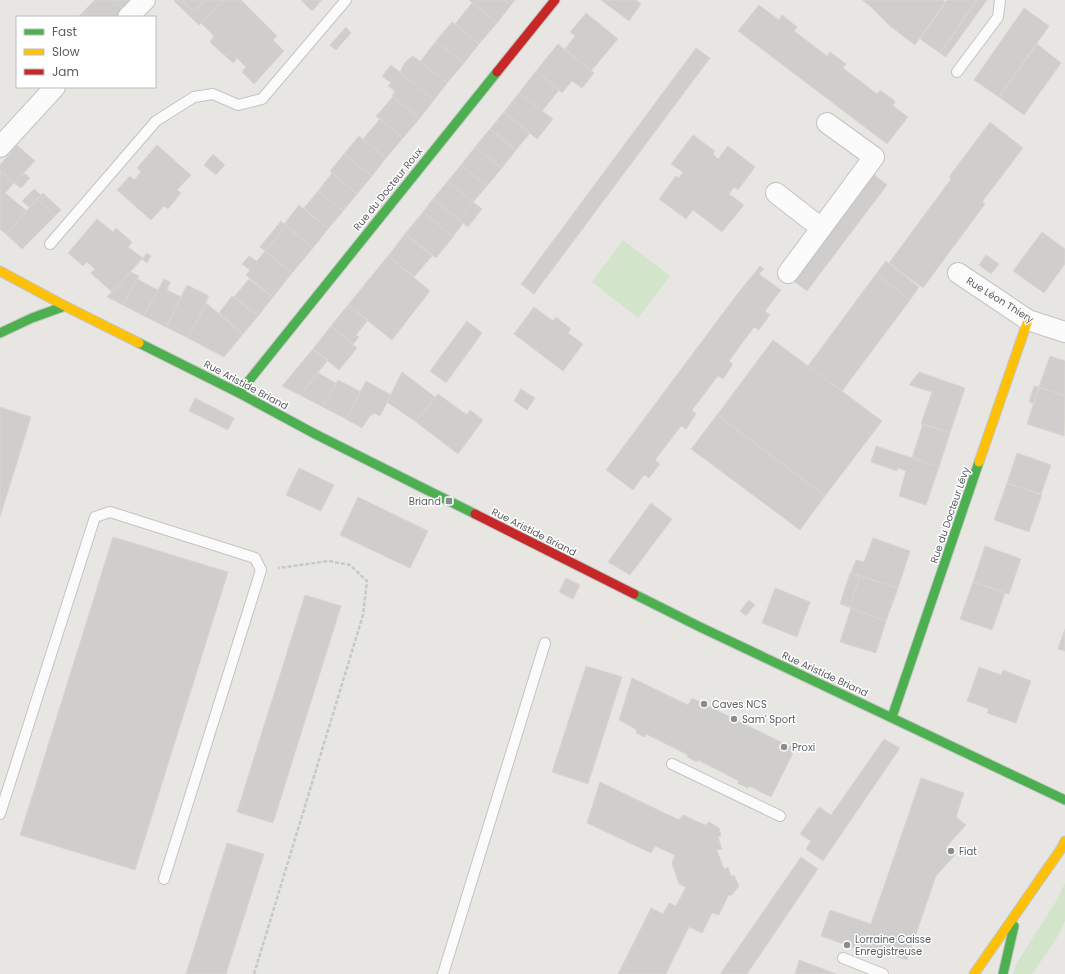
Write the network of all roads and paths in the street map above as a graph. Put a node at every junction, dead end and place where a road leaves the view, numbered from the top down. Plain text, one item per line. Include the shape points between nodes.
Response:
1 (145, 0) edge
2 (346, 0) edge
3 (555, 0) edge
4 (1000, 0) edge
5 (129, 16) edge
6 (957, 72) dead end
7 (54, 88) edge
8 (827, 123) dead end
9 (0, 147) edge
10 (776, 193) dead end
11 (821, 228) junction
12 (50, 244) dead end
13 (788, 273) dead end
14 (958, 273) dead end
15 (1, 275) edge
16 (65, 306) junction
17 (1028, 320) junction
18 (1065, 332) edge
19 (0, 333) edge
20 (238, 393) junction
21 (262, 570) junction
22 (545, 643) dead end
23 (892, 717) junction
24 (672, 764) dead end
25 (1065, 800) edge
26 (0, 814) edge
27 (780, 816) dead end
28 (1065, 841) edge
29 (164, 879) dead end
30 (1016, 915) junction
31 (844, 958) dead end
32 (254, 974) edge
33 (443, 974) edge
34 (883, 974) edge
35 (974, 974) edge
36 (1003, 974) edge

1 - 5 street
2 - 12 lane via 262,99 238,105 213,94 194,97 156,121
3 - 20 street, Rue du Docteur Roux
4 - 6 lane via 998,17
7 - 9 street
8 - 11 street via 874,157
10 - 11 street
11 - 13 street
14 - 17 street, Rue Léon Thiery
15 - 16 street, Rue Aristide Briand
16 - 19 street via 27,319
16 - 20 street, Rue Aristide Briand
17 - 18 street, Rue Léon Thiery
17 - 23 street, Rue du Docteur Lévy
20 - 23 street, Rue Aristide Briand via 682,618
21 - 26 lane via 255,558 117,514 110,512 95,517
21 - 29 lane
21 - 32 path via 329,561 350,565 367,581 363,615
22 - 33 lane
23 - 25 street, Rue Aristide Briand
24 - 27 lane
28 - 30 street
30 - 35 street
30 - 36 street
31 - 34 lane

